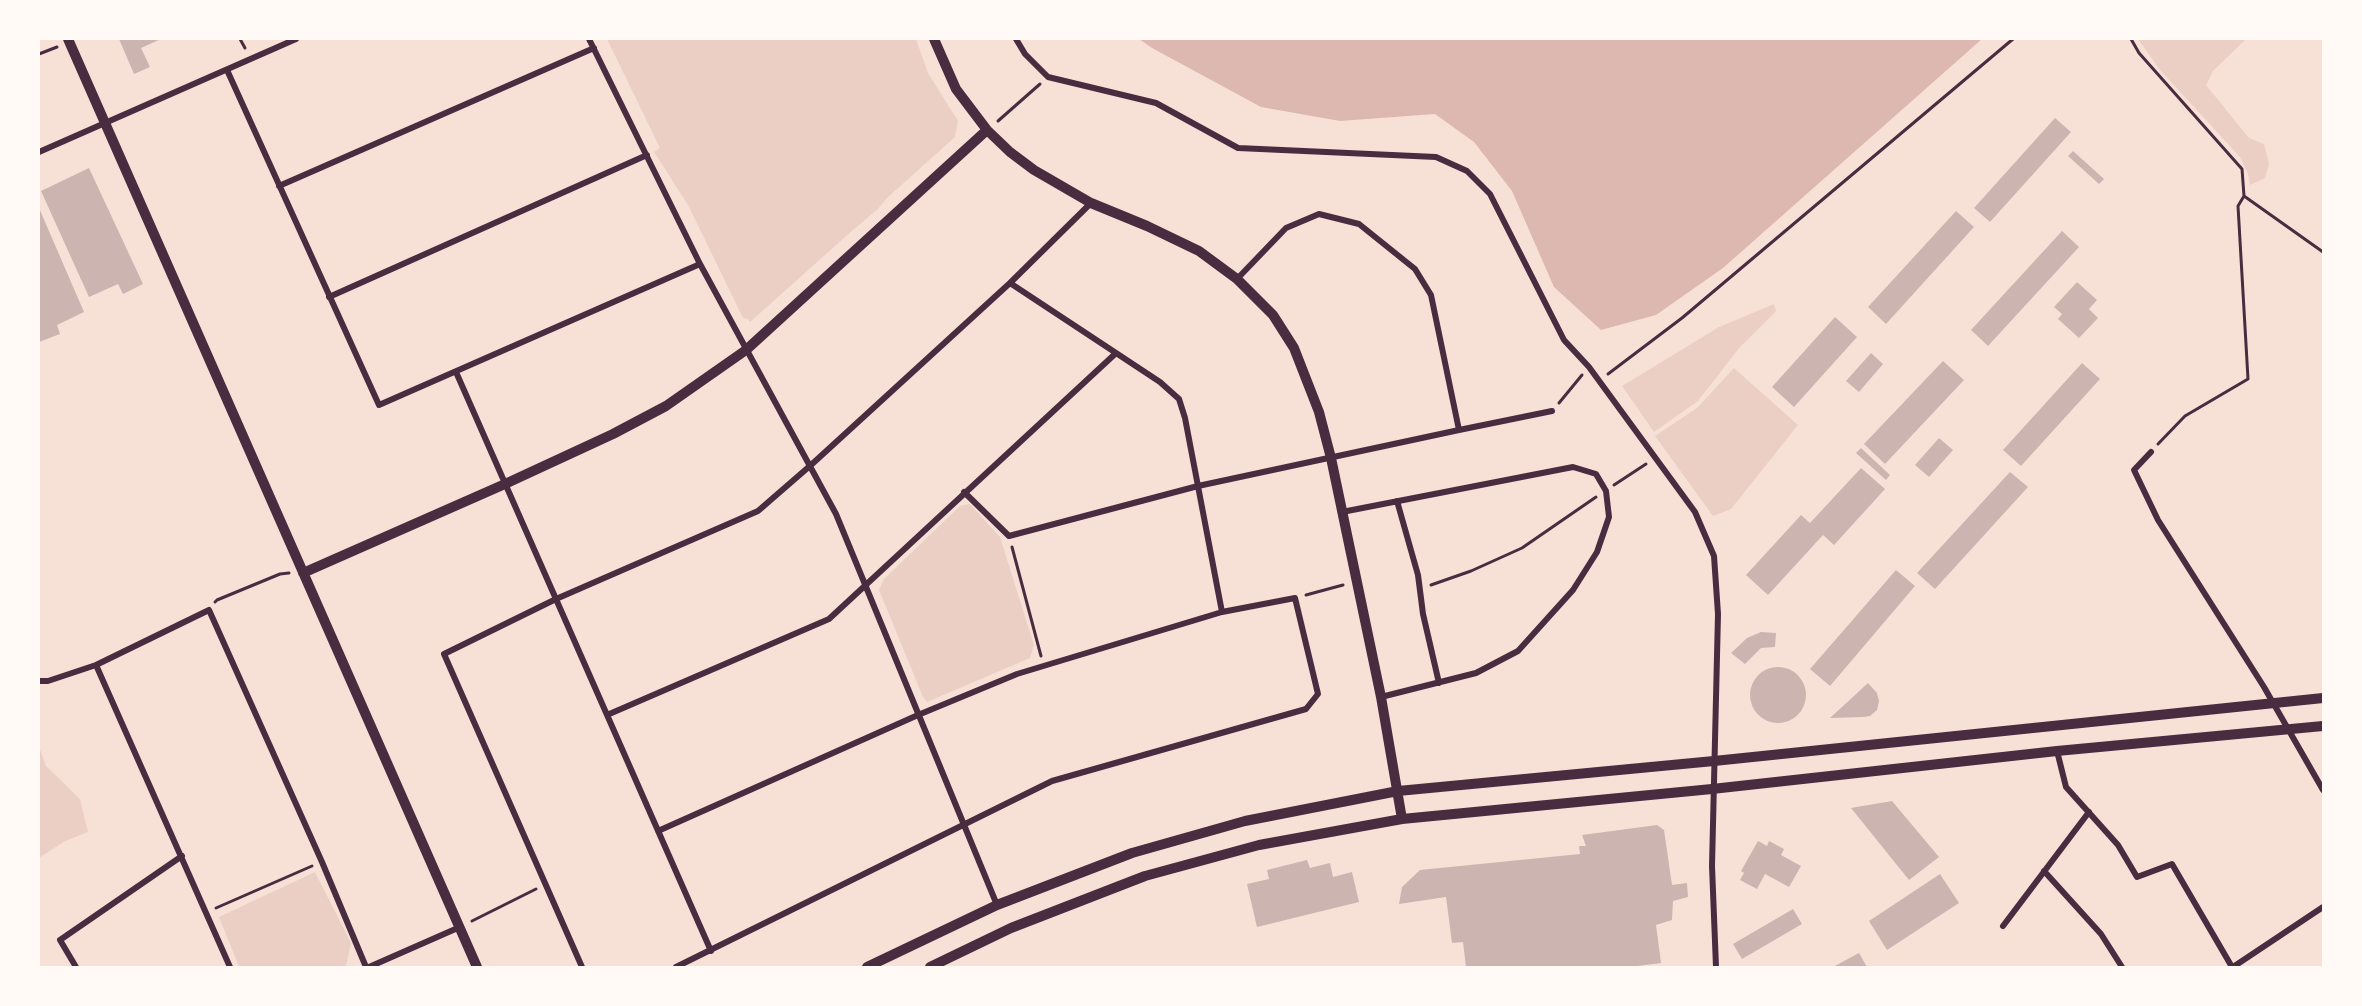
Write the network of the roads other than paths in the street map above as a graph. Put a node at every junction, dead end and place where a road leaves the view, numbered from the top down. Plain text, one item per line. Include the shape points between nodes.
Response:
1 (68, 39) edge
2 (296, 39) edge
3 (589, 39) edge
4 (934, 39) edge
5 (1016, 39) edge
6 (594, 48) junction
7 (227, 70) junction
8 (104, 122) junction
9 (987, 130) junction
10 (39, 152) edge
11 (647, 155) junction
12 (279, 186) junction
13 (1092, 203) junction
14 (700, 264) junction
15 (1237, 279) junction
16 (1010, 283) junction
17 (329, 297) junction
18 (746, 350) junction
19 (1115, 354) junction
20 (456, 372) junction
21 (1552, 411) road end
22 (1459, 430) junction
23 (2151, 452) road end
24 (1331, 458) junction
25 (811, 465) junction
26 (505, 484) junction
27 (1198, 486) junction
28 (964, 492) junction
29 (1397, 501) junction
30 (1342, 512) junction
31 (303, 573) junction
32 (865, 584) junction
33 (556, 599) junction
34 (1222, 612) junction
35 (96, 665) junction
36 (39, 681) edge
37 (1440, 683) junction
38 (1381, 697) junction
39 (2323, 698) edge
40 (2272, 702) junction
41 (607, 715) junction
42 (918, 715) junction
43 (2323, 726) edge
44 (2288, 730) junction
45 (2057, 751) junction
46 (1714, 761) junction
47 (1713, 789) junction
48 (2323, 790) edge
49 (1398, 791) junction
50 (2089, 812) junction
51 (1402, 819) junction
52 (964, 825) junction
53 (658, 831) junction
54 (182, 856) junction
55 (2044, 871) junction
56 (998, 905) junction
57 (2323, 907) edge
58 (2003, 926) dead end
59 (460, 927) junction
60 (711, 951) junction
61 (76, 967) edge
62 (230, 967) edge
63 (367, 967) edge
64 (477, 967) edge
65 (582, 967) edge
66 (676, 967) edge
67 (867, 967) edge
68 (930, 967) edge
69 (1716, 967) edge
70 (2122, 967) edge
71 (2232, 967) edge

1 - 8 street
2 - 7 street
3 - 6 street
4 - 9 street via 956,89
5 - 46 street via 1025,54 1048,76 1156,103 1238,148 1436,157 1467,171 1490,194 1564,340 1599,380 1695,512 1714,555 1718,614
6 - 11 street
6 - 12 street
7 - 8 street
7 - 12 street
8 - 10 street
8 - 31 street
9 - 13 street via 1034,170
9 - 18 street
11 - 14 street
11 - 17 street
12 - 17 street
13 - 15 street via 1199,251
13 - 16 street
14 - 18 street
14 - 20 street
15 - 22 street via 1286,228 1319,214 1359,224 1415,269 1431,295
15 - 24 street via 1273,315 1294,348 1319,412
16 - 19 street
16 - 25 street
17 - 20 street via 379,405
18 - 25 street
18 - 26 street via 666,406
19 - 27 street via 1179,399
19 - 28 street
20 - 26 street
21 - 22 street
22 - 24 street
23 - 40 street via 2134,470 2158,520
24 - 27 street
24 - 30 street
25 - 32 street
25 - 33 street via 758,511
26 - 31 street
26 - 33 street
27 - 28 street via 1009,536
27 - 34 street
28 - 32 street
29 - 30 street
29 - 37 street via 1418,574 1423,614
29 - 37 street via 1573,467 1596,474 1606,491 1609,517 1597,552 1573,590 1518,651 1476,673
30 - 38 street
31 - 59 street
32 - 41 street via 829,619
32 - 42 street
33 - 41 street
33 - 65 street via 444,654
34 - 42 street via 1017,674
34 - 52 street via 1295,598 1318,694 1306,709 1052,781
35 - 36 street
35 - 54 street
35 - 63 street via 209,610
37 - 38 street
38 - 49 street
39 - 40 street
40 - 44 street
40 - 46 street
41 - 53 street
42 - 52 street
42 - 53 street
43 - 44 street
44 - 45 street
44 - 48 street
45 - 47 street
45 - 50 street via 2066,787
46 - 47 street
46 - 49 street
47 - 51 street
47 - 69 street
49 - 51 street
49 - 56 street via 1245,821 1132,852
50 - 55 street
50 - 71 street via 2118,845 2137,877 2172,864
51 - 68 street via 1259,845 1145,876 1011,928
52 - 56 street
52 - 60 street
53 - 60 street
54 - 61 street via 60,940
54 - 62 street
55 - 58 street
55 - 70 street via 2101,934
56 - 67 street
57 - 71 street
59 - 63 street
59 - 64 street
60 - 66 street

